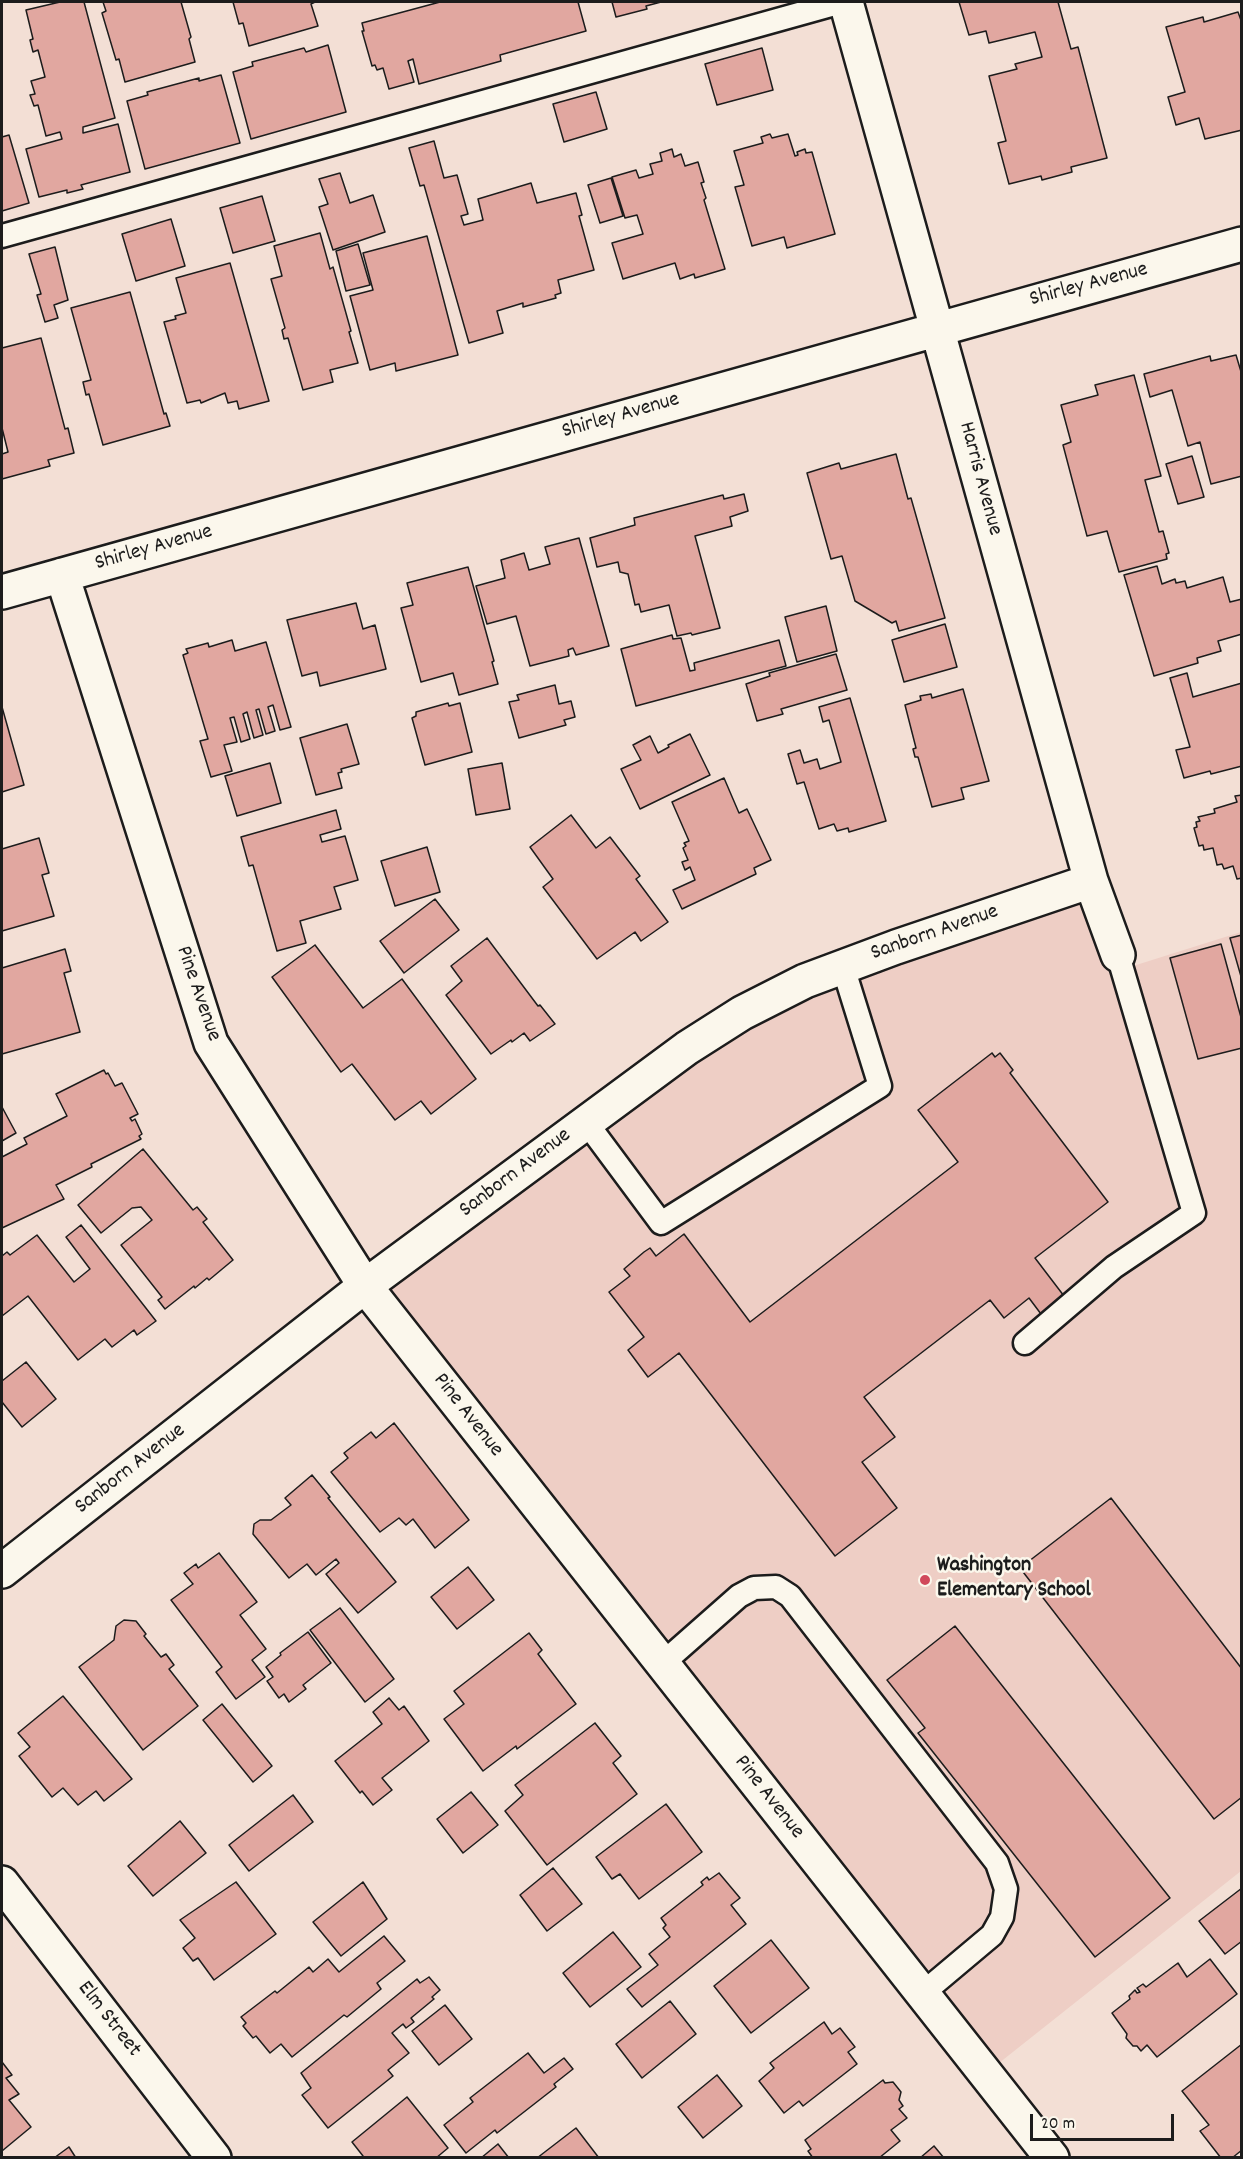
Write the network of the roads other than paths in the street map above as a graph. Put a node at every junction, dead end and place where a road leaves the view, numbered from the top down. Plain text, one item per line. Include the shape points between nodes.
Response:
1 (844, 2) edge
2 (2, 236) edge
3 (1242, 244) edge
4 (938, 328) junction
5 (62, 575) junction
6 (2, 592) edge
7 (1091, 881) junction
8 (1118, 955) joint
9 (843, 968) junction
10 (586, 1122) junction
11 (365, 1286) junction
12 (1025, 1342) dead end
13 (2, 1571) edge
14 (663, 1663) junction
15 (2, 1882) edge
16 (923, 1993) junction
17 (214, 2157) edge
18 (1052, 2157) edge

1 - 2 lane
1 - 4 street, Harris Avenue
3 - 4 street, Shirley Avenue
4 - 5 street, Shirley Avenue
4 - 7 street, Harris Avenue
5 - 6 street, Shirley Avenue
5 - 11 street, Pine Avenue via 211,1043
7 - 8 street, Harris Avenue
7 - 9 street, Sanborn Avenue via 896,946
8 - 12 lane via 1194,1213 1114,1267
9 - 10 street, Sanborn Avenue via 805,981 742,1013
9 - 10 lane via 880,1086 661,1223
10 - 11 street, Sanborn Avenue
11 - 13 street, Sanborn Avenue
11 - 14 street, Pine Avenue
14 - 16 street, Pine Avenue
14 - 16 lane via 739,1596 754,1588 776,1587 790,1596 997,1863 1006,1889 1002,1917 992,1935
15 - 17 street, Elm Street
16 - 18 street, Pine Avenue

